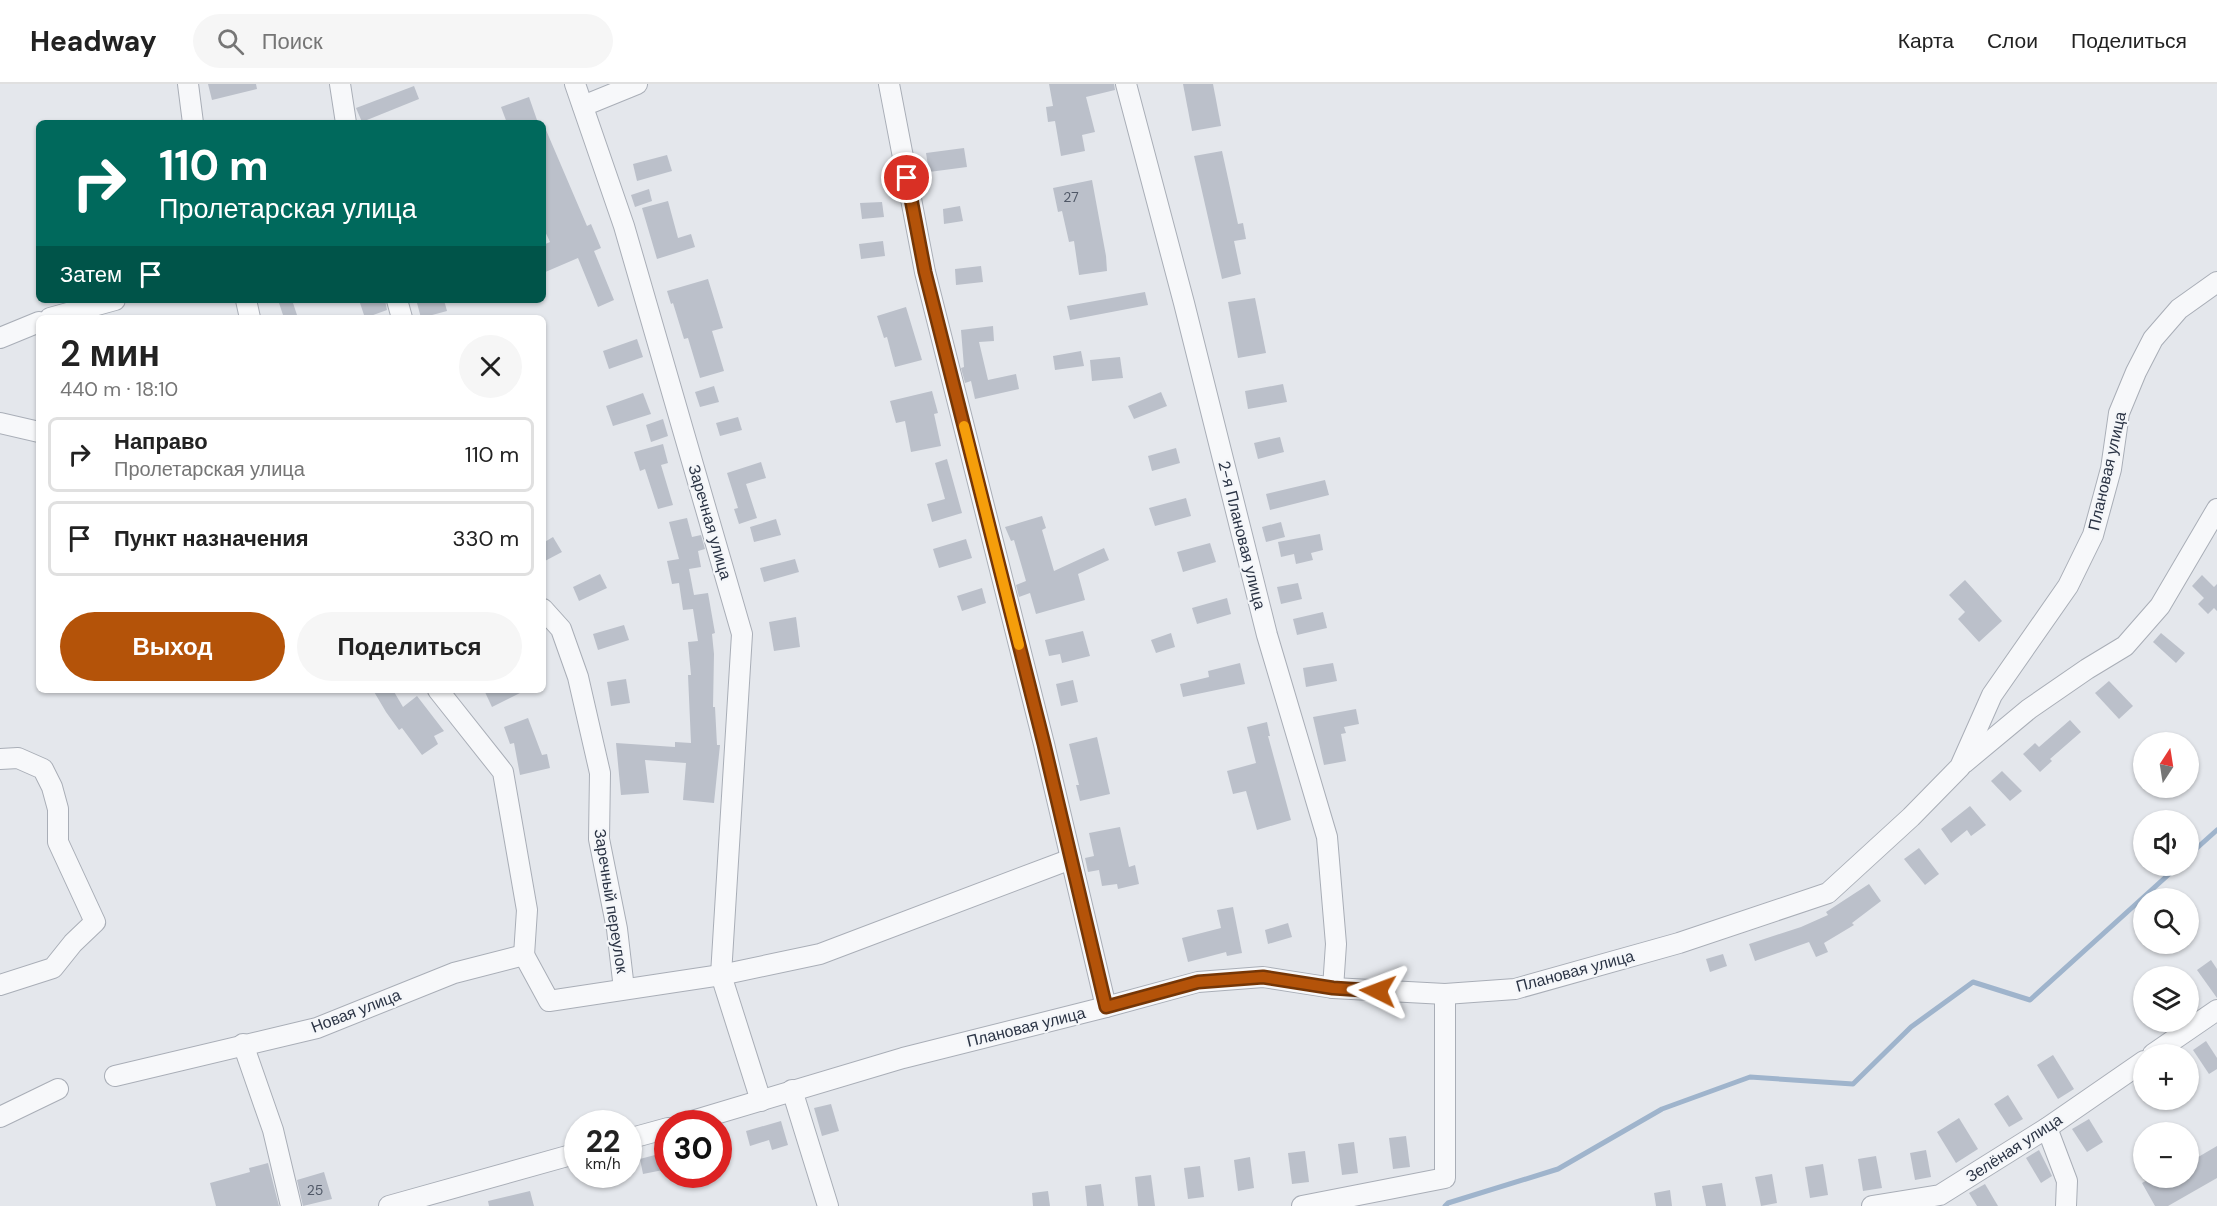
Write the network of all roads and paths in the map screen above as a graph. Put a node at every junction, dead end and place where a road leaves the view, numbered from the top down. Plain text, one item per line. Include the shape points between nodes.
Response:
1 (188, 84) edge
2 (340, 84) edge
3 (575, 84) edge
4 (637, 84) edge
5 (889, 84) edge
6 (1126, 84) edge
7 (583, 106) junction
8 (193, 120) edge
9 (346, 120) edge
10 (2217, 282) edge
11 (104, 303) edge
12 (61, 315) edge
13 (36, 323) edge
14 (0, 338) edge
15 (0, 423) edge
16 (36, 431) edge
17 (2217, 509) edge
18 (546, 612) edge
19 (440, 693) edge
20 (0, 759) edge
21 (1960, 767) junction
22 (1071, 859) junction
23 (525, 955) junction
24 (721, 975) junction
25 (0, 985) edge
26 (1333, 988) junction
27 (624, 989) junction
28 (1445, 994) junction
29 (1106, 1007) junction
30 (2217, 1010) edge
31 (243, 1044) junction
32 (2168, 1044) edge
33 (2133, 1069) edge
34 (115, 1076) dead end
35 (58, 1089) dead end
36 (792, 1090) junction
37 (761, 1101) junction
38 (730, 1110) edge
39 (0, 1117) edge
40 (2047, 1128) junction
41 (564, 1157) edge
42 (291, 1206) edge
43 (389, 1206) edge
44 (828, 1206) edge
45 (1302, 1206) edge
46 (1872, 1206) edge
47 (2066, 1206) edge

1 - 8 street
2 - 9 street
3 - 7 street, Заречная улица
4 - 7 street
5 - 22 street via 925,272
6 - 26 street, 2-я Плановая улица via 1267,635 1327,837 1336,944
7 - 24 street, Заречная улица via 624,226 742,634
10 - 21 street, Плановая улица via 2179,309 2153,339 2119,413 2111,469 2093,535 2068,586 1992,695
11 - 12 street
13 - 14 street
15 - 16 street
17 - 21 street, Плановая улица via 2160,606 2126,646 2029,709
18 - 27 street, Заречный переулок via 561,629 575,668 600,773 599,839
19 - 23 street via 503,772 527,910
20 - 25 street via 18,758 43,769 58,809 58,842 95,922 53,968
21 - 28 street, Плановая улица via 1828,893 1679,942 1515,989
22 - 24 street via 820,954
22 - 29 street
23 - 27 street via 549,1000
23 - 31 street, Новая улица via 454,973 317,1028
24 - 27 street
24 - 37 street, Заречная улица
26 - 28 street, Плановая улица
26 - 29 street, Плановая улица via 1263,977 1198,982
28 - 45 street via 1445,1178
29 - 36 street, Плановая улица
30 - 32 street
31 - 34 street, Новая улица
31 - 42 street via 273,1130
33 - 40 street, Зелёная улица
35 - 39 street
36 - 37 street, Плановая улица
36 - 44 street
37 - 38 street, Плановая улица
40 - 46 street, Зелёная улица via 1940,1195
40 - 47 street via 2067,1181
41 - 43 street

